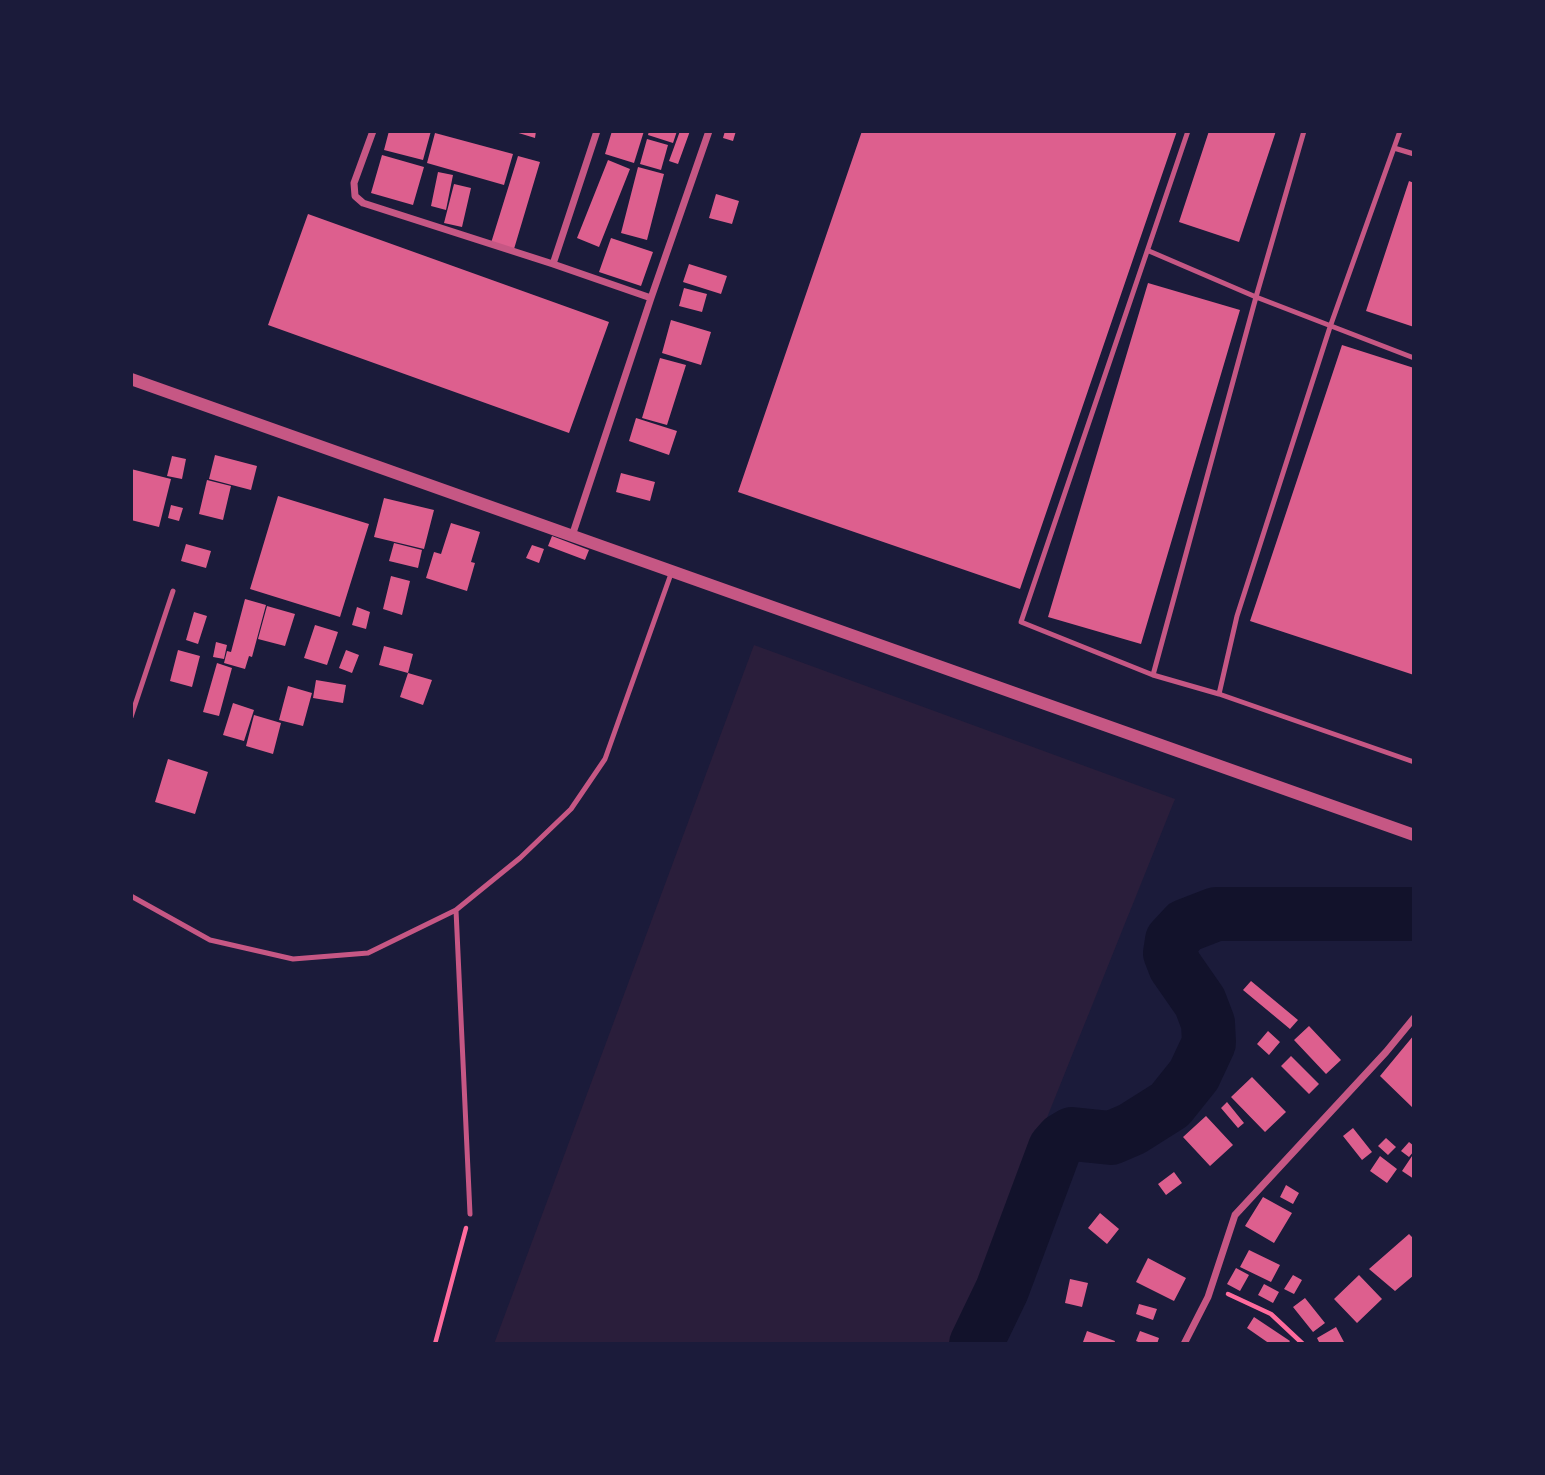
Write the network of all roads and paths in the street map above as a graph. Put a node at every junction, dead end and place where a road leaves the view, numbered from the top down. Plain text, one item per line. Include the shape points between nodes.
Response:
1 (373, 131) edge
2 (597, 131) edge
3 (709, 131) edge
4 (1188, 131) edge
5 (1304, 131) edge
6 (1400, 131) edge
7 (1394, 148) junction
8 (1414, 154) edge
9 (1149, 251) junction
10 (553, 264) junction
11 (1256, 297) junction
12 (651, 298) junction
13 (1330, 327) junction
14 (1414, 358) edge
15 (131, 379) edge
16 (572, 536) junction
17 (672, 571) junction
18 (173, 591) dead end
19 (1153, 675) junction
20 (1219, 694) junction
21 (131, 717) edge
22 (1414, 762) edge
23 (1414, 835) edge
24 (131, 896) edge
25 (456, 910) junction
26 (1414, 1018) edge
27 (470, 1214) joint
28 (1211, 1287) junction
29 (435, 1344) edge
30 (1184, 1344) edge
31 (1303, 1344) edge

1 - 10 street via 354,183 355,196 363,204
2 - 10 street
3 - 12 street
4 - 9 lane
5 - 11 lane
6 - 7 lane
7 - 8 lane
7 - 13 lane
9 - 11 lane
9 - 19 lane via 1021,622
10 - 12 street
11 - 13 lane
11 - 19 lane
12 - 16 street
13 - 14 lane
13 - 20 lane via 1237,616
15 - 16 street
16 - 17 street
17 - 23 street
17 - 25 lane via 605,759 571,809
18 - 21 lane
19 - 20 lane
20 - 22 lane
24 - 25 lane via 210,940 293,959 368,953
25 - 27 lane
26 - 28 street via 1235,1215
27 - 29 path
28 - 30 street
28 - 31 path via 1271,1314

